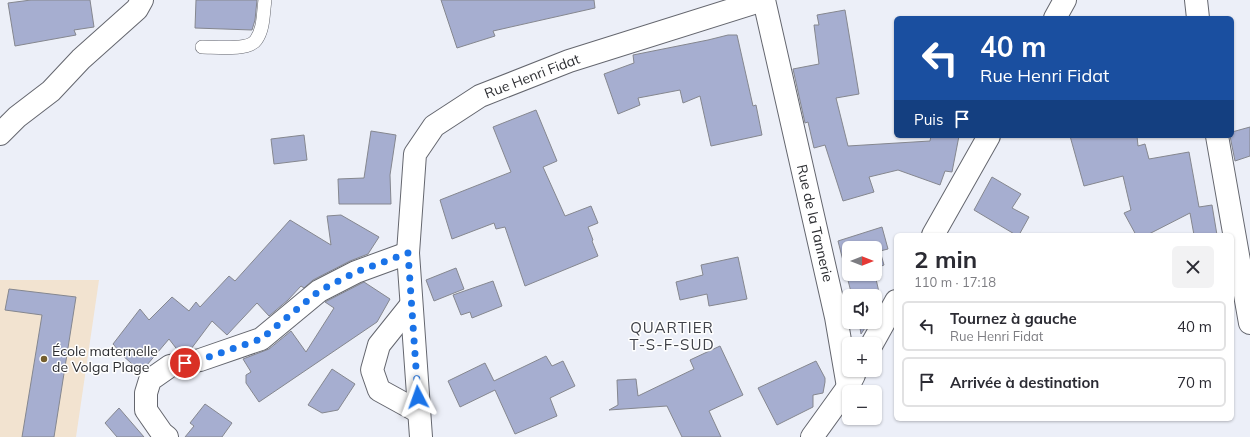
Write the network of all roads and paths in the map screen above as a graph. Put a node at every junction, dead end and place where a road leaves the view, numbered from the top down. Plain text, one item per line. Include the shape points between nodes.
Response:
1 (142, 0) edge
2 (265, 0) edge
3 (763, 0) edge
4 (1066, 0) edge
5 (1196, 0) edge
6 (1056, 16) edge
7 (1198, 16) edge
8 (202, 47) dead end
9 (0, 134) edge
10 (988, 138) edge
11 (1217, 138) edge
12 (934, 233) edge
13 (408, 253) junction
14 (411, 305) junction
15 (894, 305) edge
16 (1250, 323) edge
17 (876, 337) edge
18 (852, 378) edge
19 (419, 412) junction
20 (166, 437) edge
21 (421, 437) edge
22 (812, 437) edge

1 - 9 street via 137,9
2 - 8 lane via 256,41 242,47
3 - 13 street, Rue Henri Fidat via 569,61 480,96 434,126 415,154
3 - 18 street, Rue de la Tannerie
4 - 6 street
5 - 7 street
10 - 12 street
11 - 16 street
13 - 14 street, Rue Henri Fidat
13 - 20 street via 356,272 319,291 261,339 200,360 170,366 150,380 146,393 146,410
14 - 19 street, Rue Henri Fidat
14 - 19 street via 379,344 372,370 378,390
15 - 17 street
18 - 22 street, Rue de la Tannerie
19 - 21 street, Rue Henri Fidat

